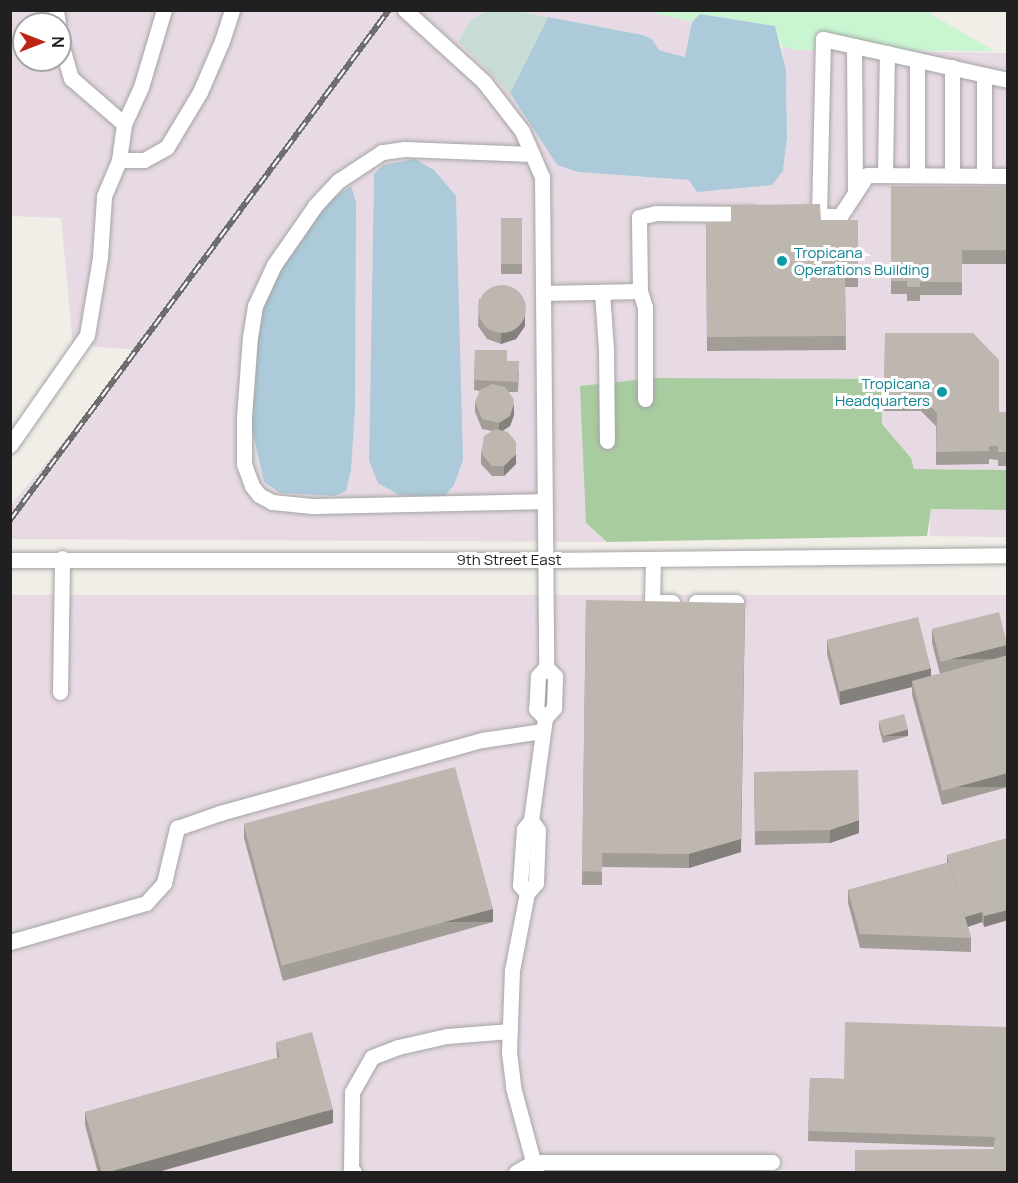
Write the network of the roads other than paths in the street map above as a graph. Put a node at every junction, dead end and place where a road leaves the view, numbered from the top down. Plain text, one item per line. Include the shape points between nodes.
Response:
1 (164, 10) edge
2 (232, 10) edge
3 (405, 10) edge
4 (854, 46) junction
5 (886, 53) junction
6 (917, 60) junction
7 (952, 67) junction
8 (69, 72) edge
9 (984, 75) junction
10 (1008, 80) edge
11 (124, 124) junction
12 (532, 154) junction
13 (120, 160) junction
14 (885, 175) junction
15 (917, 175) junction
16 (952, 176) junction
17 (984, 176) junction
18 (1008, 176) edge
19 (855, 193) junction
20 (819, 215) junction
21 (640, 291) junction
22 (543, 292) junction
23 (602, 292) junction
24 (645, 399) dead end
25 (607, 441) dead end
26 (10, 445) edge
27 (543, 501) junction
28 (1008, 555) edge
29 (62, 558) junction
30 (653, 559) junction
31 (10, 560) edge
32 (545, 560) junction
33 (736, 602) edge
34 (60, 692) dead end
35 (544, 725) junction
36 (10, 942) edge
37 (510, 1031) junction
38 (772, 1162) dead end
39 (535, 1167) edge
40 (354, 1173) edge
41 (516, 1173) edge

1 - 11 street via 141,87
2 - 13 street via 200,92 167,147 144,160
3 - 12 street via 484,82 522,131
4 - 5 street
4 - 19 street
4 - 20 street via 823,39
5 - 6 street
5 - 14 street
6 - 7 street
6 - 15 street
7 - 9 street
7 - 16 street
8 - 11 street via 71,78
9 - 10 street
9 - 17 street
11 - 13 street
12 - 22 street via 542,177
12 - 27 street via 404,149 382,152 338,181 315,206 274,265 255,306 244,418 244,464 252,486 272,502 312,506
13 - 26 street via 104,196 87,335
14 - 15 street
14 - 19 street via 867,175
15 - 16 street
16 - 17 street
17 - 18 street
19 - 20 street via 840,216
20 - 21 street via 656,213 639,217
21 - 23 street
21 - 24 street via 645,307
22 - 23 street
22 - 27 street
23 - 25 street
27 - 32 street
28 - 30 street, 9th Street East
29 - 31 street, 9th Street East
29 - 32 street, 9th Street East
29 - 34 street
30 - 32 street, 9th Street East
30 - 33 street via 652,602
32 - 35 street via 546,667 555,676 554,708
35 - 36 street via 177,828 164,883 146,903
35 - 37 street via 531,820 538,830 536,883 527,893 512,970
37 - 39 street via 513,1087
37 - 40 street via 447,1036 372,1057 352,1092
38 - 39 street
39 - 41 street

